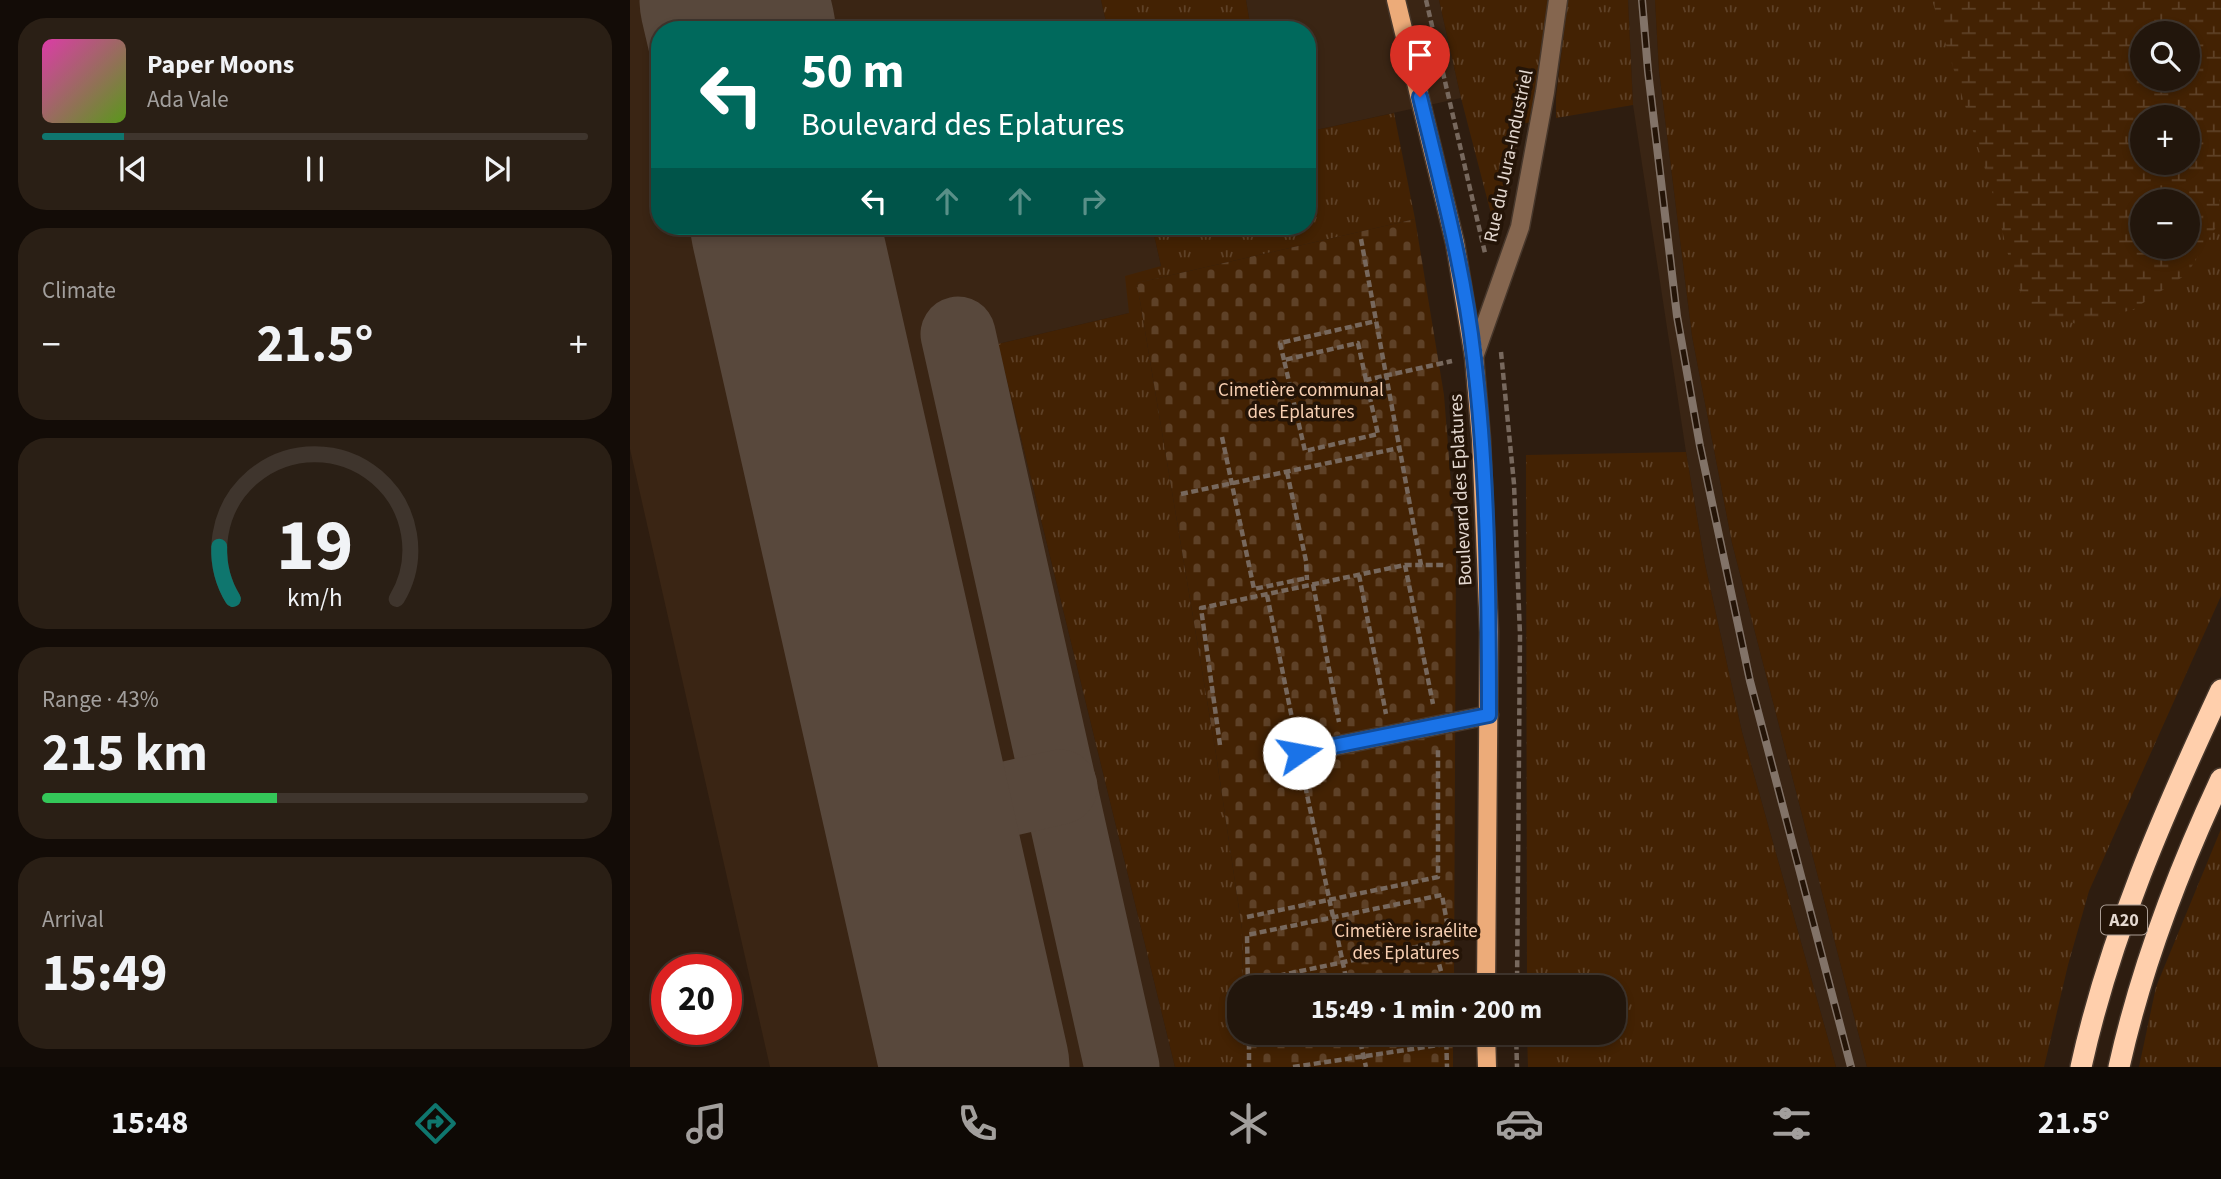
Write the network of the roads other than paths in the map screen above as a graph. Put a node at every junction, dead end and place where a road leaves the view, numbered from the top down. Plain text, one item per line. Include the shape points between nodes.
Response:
1 (1396, 0) edge
2 (1558, 0) edge
3 (1474, 357) junction
4 (2221, 690) edge
5 (1489, 715) junction
6 (1275, 758) dead end
7 (2221, 779) edge
8 (1486, 975) edge
9 (1486, 1045) edge
10 (1487, 1067) edge
11 (2081, 1067) edge
12 (2119, 1067) edge

1 - 3 main road, Boulevard des Eplatures via 1455,243
2 - 3 street, Rue du Jura-Industriel via 1520,227
3 - 5 main road, Boulevard des Eplatures via 1486,540
4 - 11 highway, A20 via 2140,872
5 - 6 street
5 - 8 main road, Boulevard des Eplatures
7 - 12 highway, A20 via 2145,972
9 - 10 main road

